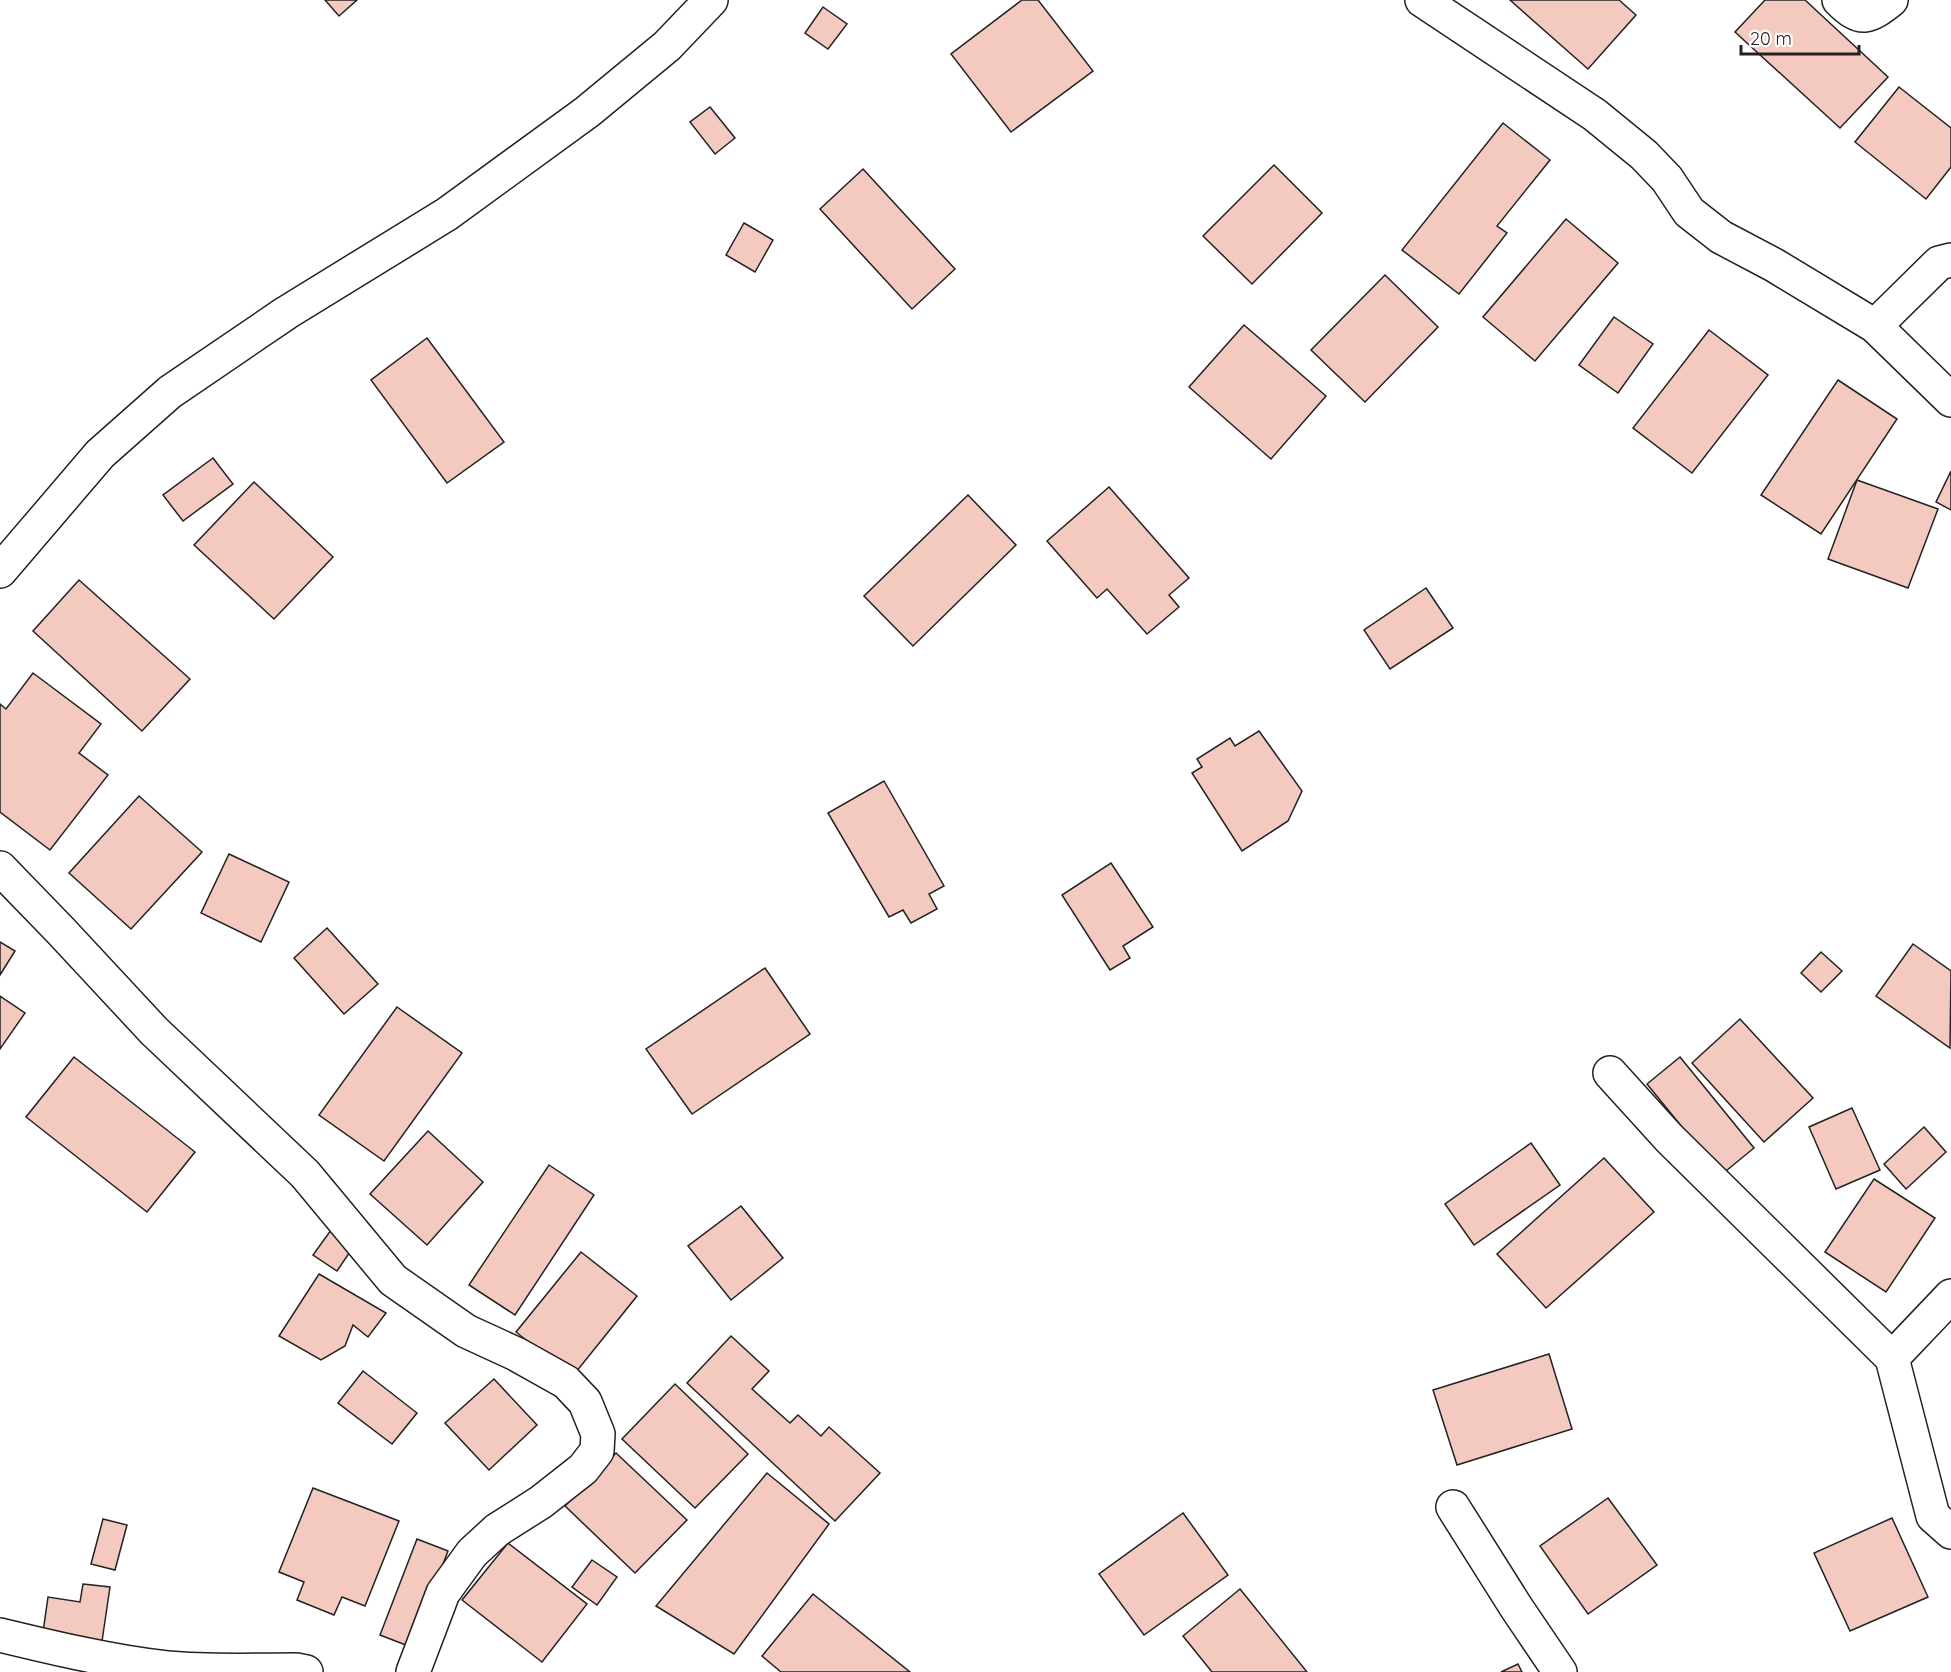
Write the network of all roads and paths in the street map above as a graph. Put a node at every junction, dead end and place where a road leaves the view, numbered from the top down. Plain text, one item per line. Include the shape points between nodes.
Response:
1 (711, 0) edge
2 (1422, 0) edge
3 (1839, 0) edge
4 (1891, 0) edge
5 (1951, 260) edge
6 (1875, 327) junction
7 (1951, 400) edge
8 (0, 571) edge
9 (0, 868) edge
10 (1610, 1073) dead end
11 (1951, 1296) edge
12 (1892, 1358) junction
13 (1453, 1507) dead end
14 (1951, 1532) edge
15 (0, 1635) edge
16 (306, 1672) edge
17 (413, 1672) edge
18 (1560, 1672) edge

1 - 8 street via 668,46 596,105 447,214 286,313 170,392 100,454
2 - 6 street via 1594,115 1644,155 1667,179 1689,212 1721,237
3 - 4 street via 1861,16 1874,14
5 - 6 street via 1939,263
6 - 7 street
9 - 17 street via 154,1031 305,1174 393,1280 466,1331 566,1382 585,1402 598,1434 597,1451 583,1470 497,1530 472,1553 443,1593
10 - 12 street via 1669,1138
11 - 12 street
12 - 14 street via 1933,1516
13 - 18 street
15 - 16 street via 167,1668

